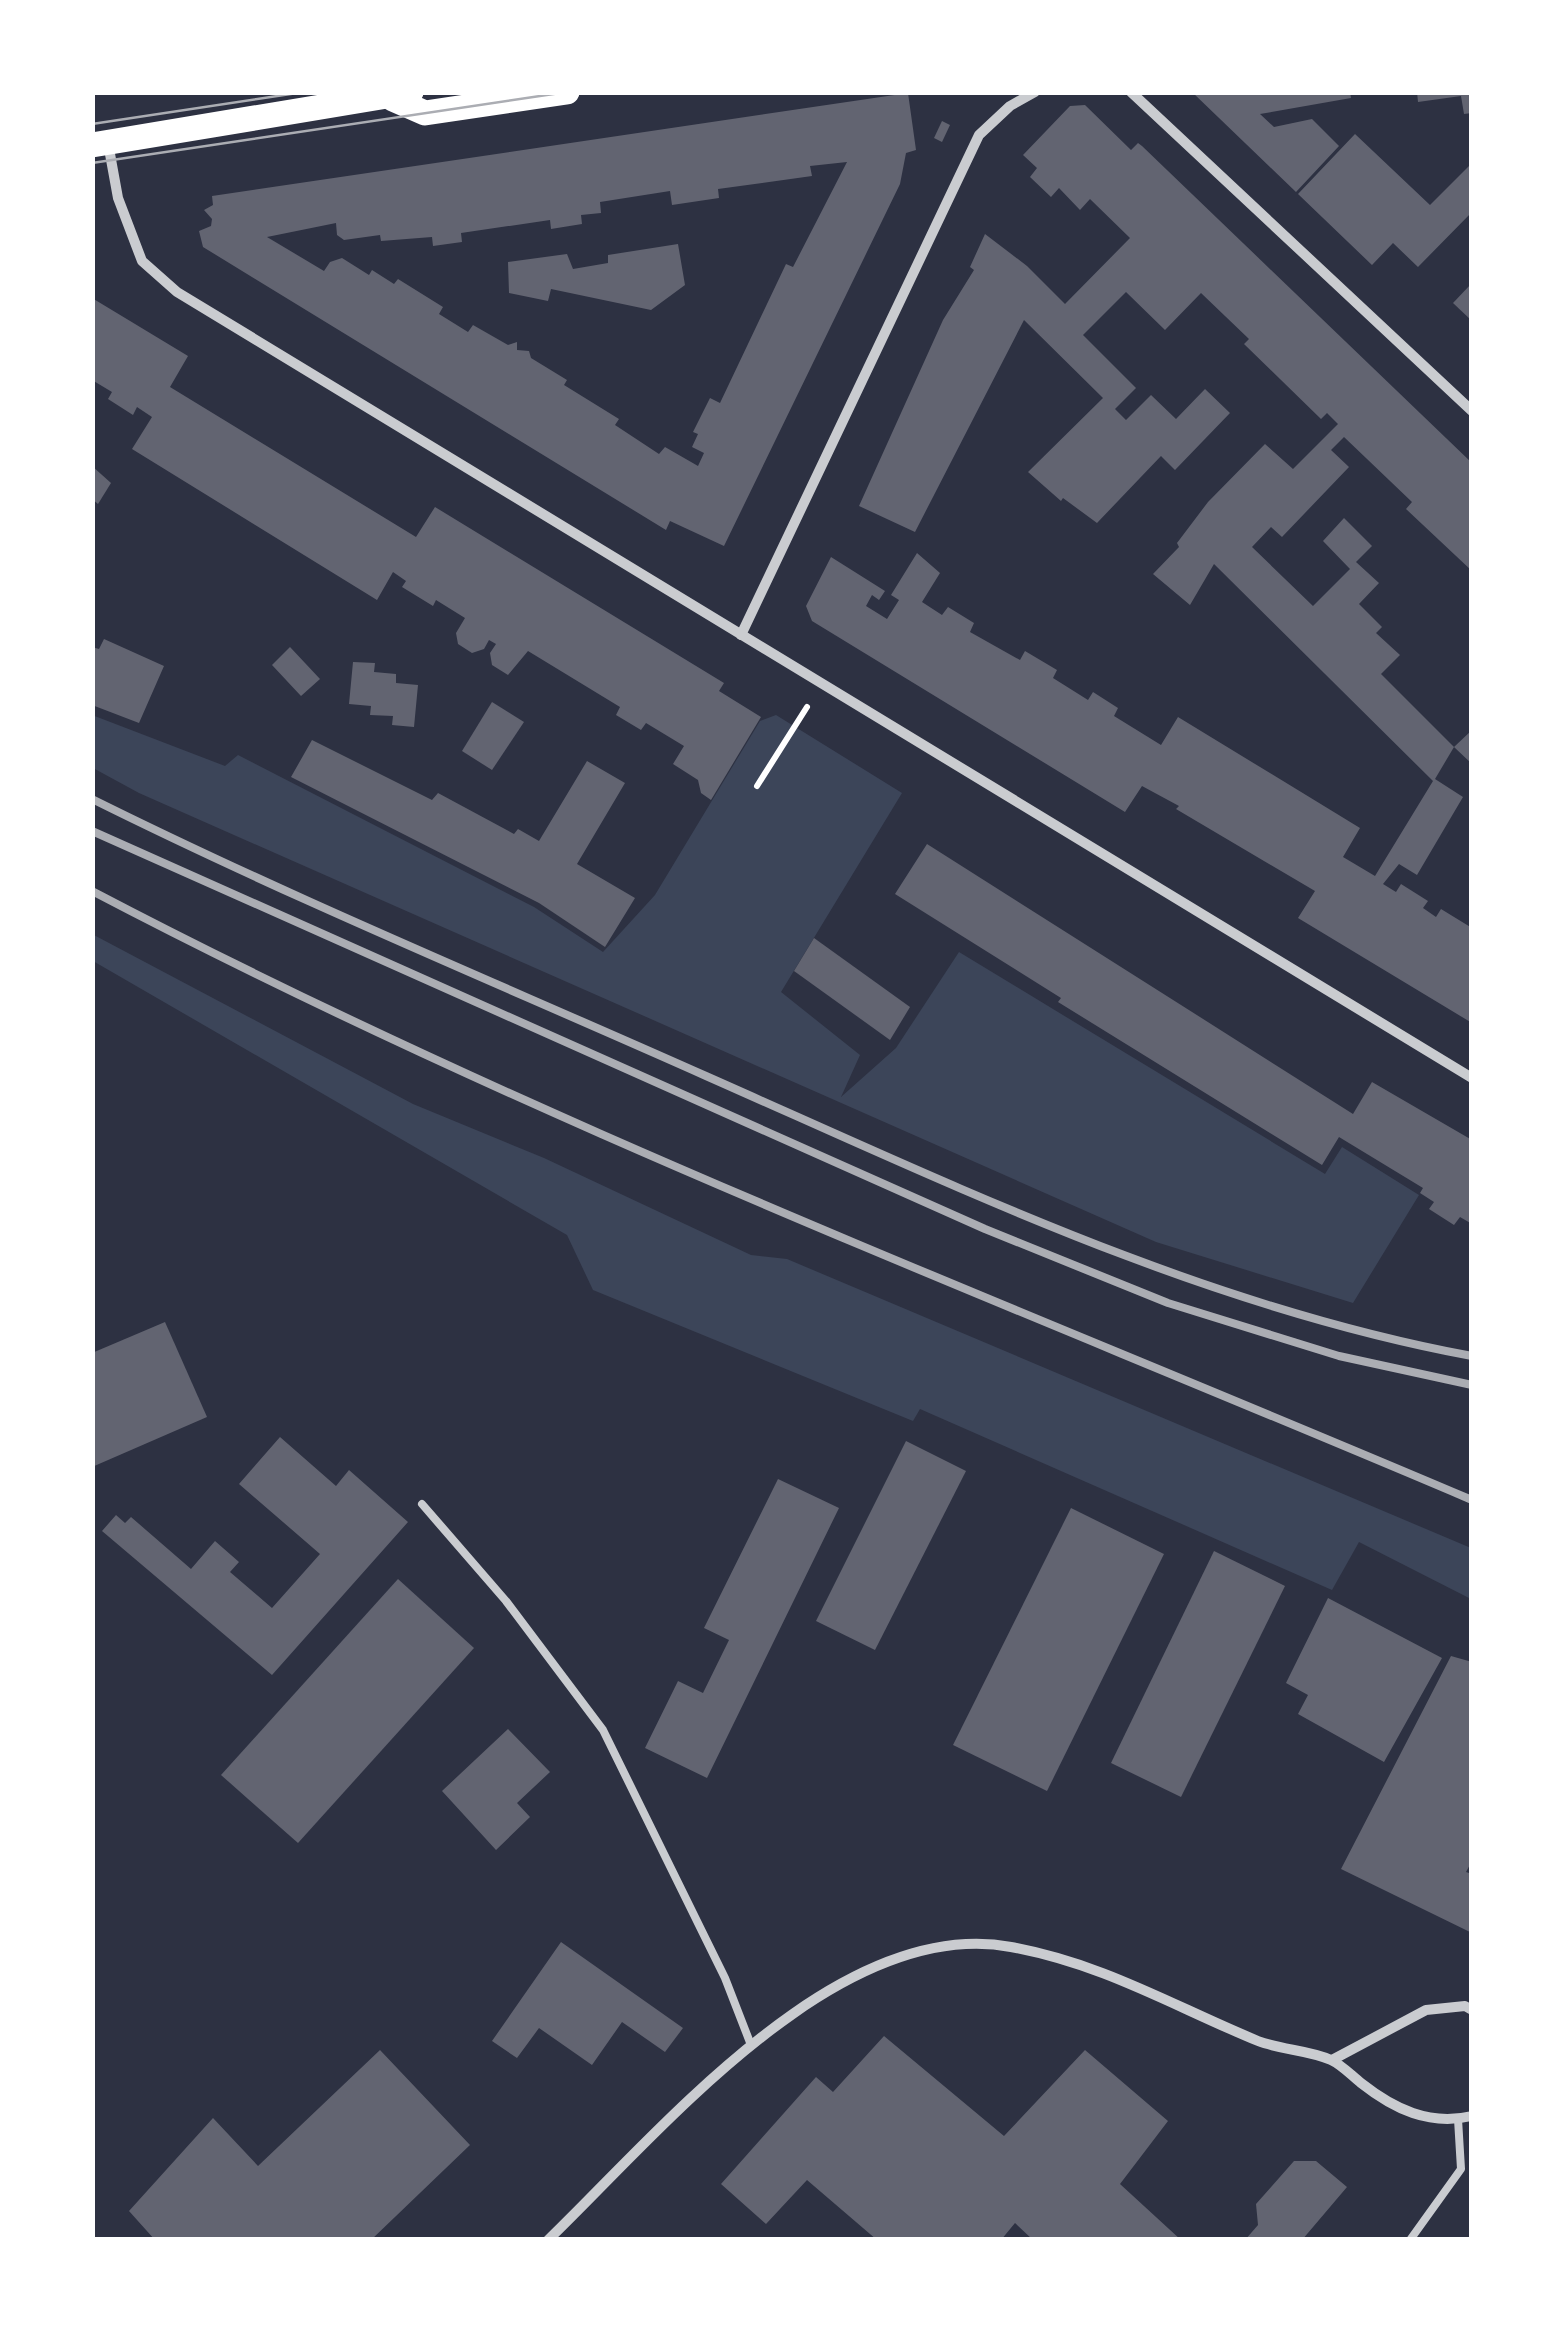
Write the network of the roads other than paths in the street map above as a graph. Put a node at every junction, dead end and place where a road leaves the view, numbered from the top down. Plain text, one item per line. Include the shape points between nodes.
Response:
1 (566, 92) edge
2 (1036, 92) edge
3 (1130, 92) edge
4 (402, 96) edge
5 (100, 144) edge
6 (1472, 412) edge
7 (741, 636) junction
8 (1472, 1078) edge
9 (422, 1504) dead end
10 (1472, 2010) edge
11 (751, 2045) junction
12 (1332, 2060) junction
13 (1472, 2116) edge
14 (1458, 2119) junction
15 (548, 2240) edge
16 (1410, 2240) edge

1 - 4 main road via 425,113
2 - 7 street via 980,135
3 - 6 street
4 - 5 main road
5 - 7 street via 142,261 177,292
7 - 8 street
9 - 11 lane via 603,1730
10 - 12 street via 1426,2010
11 - 12 street via 853,1975 918,1954 1006,1946 1087,1965 1261,2042
11 - 15 street
12 - 14 street via 1409,2113
13 - 14 street
14 - 16 lane via 1461,2169

